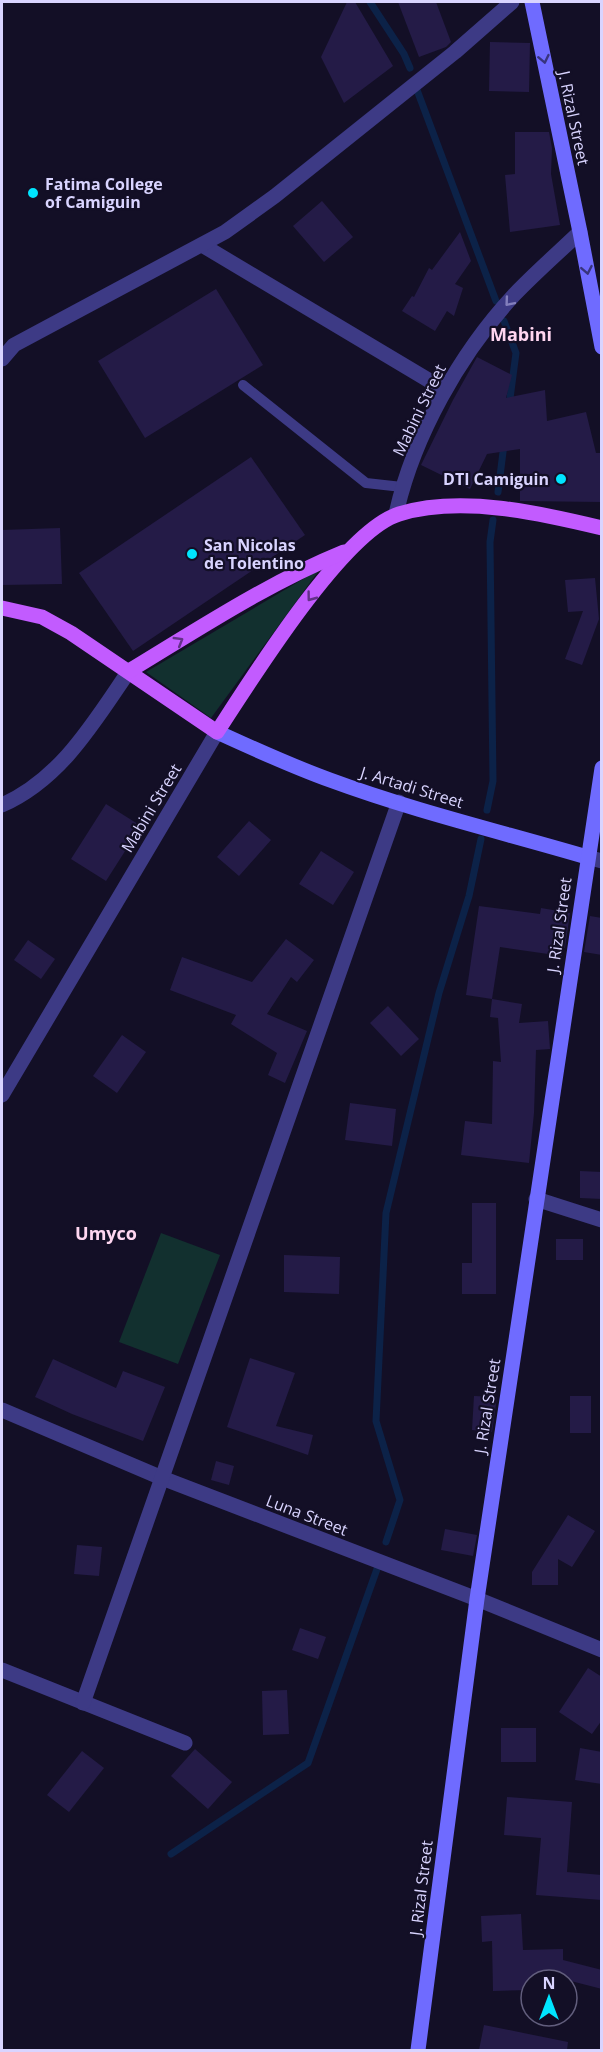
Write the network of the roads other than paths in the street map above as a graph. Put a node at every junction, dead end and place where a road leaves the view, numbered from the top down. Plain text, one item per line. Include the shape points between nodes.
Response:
1 (512, 2) edge
2 (532, 2) edge
3 (580, 232) junction
4 (202, 245) junction
5 (602, 347) edge
6 (2, 360) edge
7 (243, 385) dead end
8 (445, 390) junction
9 (402, 487) junction
10 (396, 514) junction
11 (602, 528) edge
12 (347, 551) junction
13 (2, 608) edge
14 (129, 671) junction
15 (217, 732) junction
16 (602, 768) edge
17 (399, 802) junction
18 (2, 805) edge
19 (594, 859) edge
20 (2, 1095) edge
21 (536, 1199) junction
22 (602, 1220) edge
23 (2, 1410) edge
24 (162, 1478) junction
25 (477, 1599) junction
26 (602, 1650) edge
27 (2, 1670) edge
28 (83, 1703) junction
29 (184, 1743) dead end
30 (418, 2050) edge

1 - 4 street via 275,196
2 -> 3 main road, J. Rizal Street
3 -> 5 main road, J. Rizal Street
3 -> 8 street, Mabini Street via 513,296
4 - 6 street via 14,345
4 - 8 street
7 - 9 lane via 366,483
8 - 9 street, Mabini Street
9 - 10 street, Mabini Street
10 - 11 main road via 429,507 488,508
10 - 12 main road, Mabini Street
14 -> 12 main road, Mabini Street via 270,586
12 -> 15 main road, Mabini Street
13 - 14 main road via 42,617
14 - 15 main road
14 - 18 street via 79,745 46,778
15 - 17 main road, J. Artadi Street via 320,776
15 - 20 street, Mabini Street
16 - 19 main road, J. Rizal Street
17 - 19 main road, J. Artadi Street
17 - 24 street
19 - 21 main road, J. Rizal Street
21 - 22 street
21 - 25 main road, J. Rizal Street
23 - 24 street, Luna Street
24 - 25 street, Luna Street
24 - 28 street
25 - 26 street, Luna Street
25 - 30 main road, J. Rizal Street
27 - 28 street
28 - 29 street

